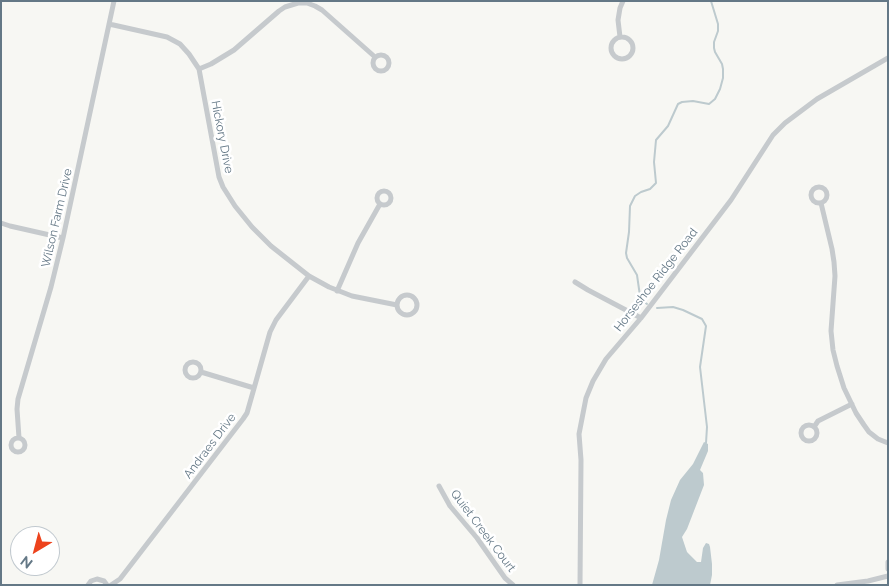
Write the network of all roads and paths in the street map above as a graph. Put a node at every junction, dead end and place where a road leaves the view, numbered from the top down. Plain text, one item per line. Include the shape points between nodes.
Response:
1 (114, 1) edge
2 (623, 1) edge
3 (109, 24) junction
4 (620, 37) junction
5 (375, 57) dead end
6 (888, 58) edge
7 (199, 69) junction
8 (821, 203) dead end
9 (380, 204) dead end
10 (1, 223) edge
11 (64, 238) junction
12 (309, 276) junction
13 (576, 282) dead end
14 (337, 291) junction
15 (397, 305) dead end
16 (641, 318) junction
17 (201, 372) dead end
18 (254, 388) junction
19 (852, 404) junction
20 (814, 427) dead end
21 (19, 438) dead end
22 (888, 443) edge
23 (439, 486) dead end
24 (888, 562) edge
25 (888, 569) edge
26 (888, 576) edge
27 (88, 585) edge
28 (107, 585) edge
29 (111, 585) edge
30 (513, 585) edge
31 (580, 585) edge
32 (837, 585) edge

1 - 3 street, Wilson Farm Drive
2 - 4 street via 619,15
3 - 7 street, Hickory Drive via 167,37 185,49
3 - 11 street, Wilson Farm Drive
4 - 4 street via 612,43 611,50 615,57 622,59 629,57 634,49 630,40
5 - 7 street via 322,10 307,3 298,3 285,7 234,50
6 - 16 street, Horseshoe Ridge Road via 817,99 773,135 731,200
7 - 12 street, Hickory Drive via 223,187 258,233
8 - 19 street via 834,262 833,350
9 - 14 street via 358,242
10 - 11 street
11 - 21 street, Wilson Farm Drive via 18,399
12 - 14 street, Hickory Drive
12 - 18 street, Andraes Drive via 270,332
13 - 16 street
14 - 15 street, Hickory Drive
16 - 31 street, Horseshoe Ridge Road via 606,359 586,398 579,434
17 - 18 street
18 - 29 street, Andraes Drive via 247,414 120,579
19 - 20 street via 818,421
19 - 22 street via 869,432
23 - 30 street, Quiet Creek Court via 450,506
24 - 25 street
26 - 32 street
27 - 28 street via 97,579

